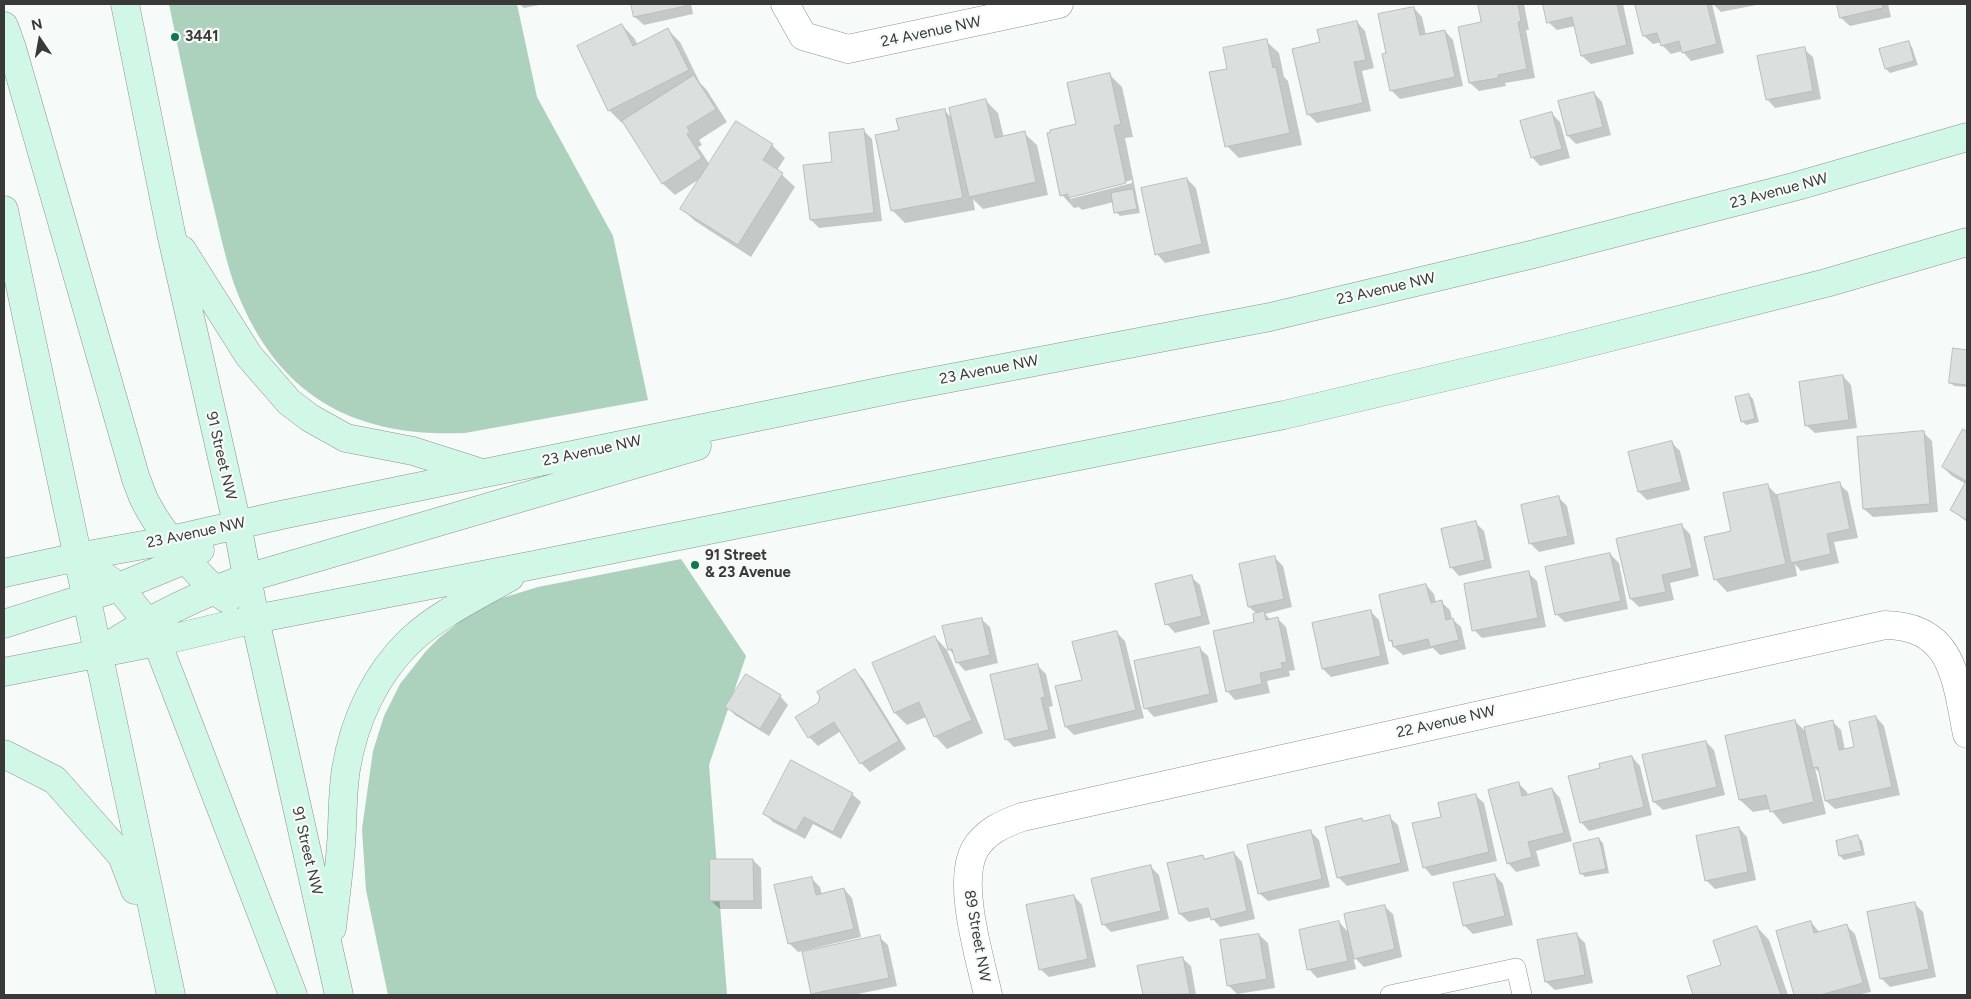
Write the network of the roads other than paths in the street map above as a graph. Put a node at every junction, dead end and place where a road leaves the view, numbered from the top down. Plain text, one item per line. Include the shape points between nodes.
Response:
1 (125, 4) edge
2 (785, 4) edge
3 (1060, 4) edge
4 (4, 26) edge
5 (1967, 137) edge
6 (4, 210) edge
7 (171, 233) junction
8 (1967, 242) edge
9 (893, 389) junction
10 (483, 474) junction
11 (237, 524) junction
12 (179, 549) junction
13 (77, 557) junction
14 (529, 566) junction
15 (4, 573) edge
16 (247, 578) junction
17 (119, 587) junction
18 (213, 590) junction
19 (85, 597) junction
20 (255, 618) junction
21 (4, 624) edge
22 (152, 632) junction
23 (98, 653) junction
24 (4, 672) edge
25 (1967, 734) edge
26 (4, 754) edge
27 (976, 848) joint
28 (330, 949) junction
29 (169, 984) edge
30 (293, 995) edge
31 (339, 995) edge
32 (988, 995) edge
33 (1390, 995) edge
34 (1522, 995) edge

1 - 7 main road, 91 Street NW
2 - 3 street, 24 Avenue NW via 803,36 848,49
4 - 12 main road via 136,479 147,505
5 - 9 main road, 23 Avenue NW via 1769,194 1298,310
6 - 13 main road
7 - 10 main road via 249,356 289,402 346,438 413,451
7 - 11 main road, 91 Street NW
8 - 14 main road via 1787,293 1284,415
9 - 10 main road, 23 Avenue NW
9 - 16 main road
10 - 11 main road, 23 Avenue NW
11 - 12 main road
11 - 16 main road, 91 Street NW
12 - 13 main road, 23 Avenue NW
12 - 17 main road
12 - 18 main road
13 - 15 main road, 23 Avenue NW
13 - 17 main road
13 - 19 main road
14 - 20 main road
14 - 28 main road via 448,612 412,638 376,682 355,733 346,770
16 - 18 main road
16 - 20 main road, 91 Street NW
17 - 19 main road
17 - 22 main road
18 - 20 main road
18 - 22 main road
19 - 21 main road
19 - 23 main road
20 - 22 main road
20 - 28 main road, 91 Street NW
22 - 23 main road
22 - 30 main road
23 - 24 main road
23 - 29 main road
25 - 27 street, 22 Avenue NW via 1956,681 1946,656 1925,633 1902,625 1870,627 1032,815 997,827
26 - 29 main road via 55,780 122,856
27 - 32 street, 89 Street NW via 971,857 967,887
28 - 31 main road, 91 Street NW
33 - 34 lane via 1516,968

